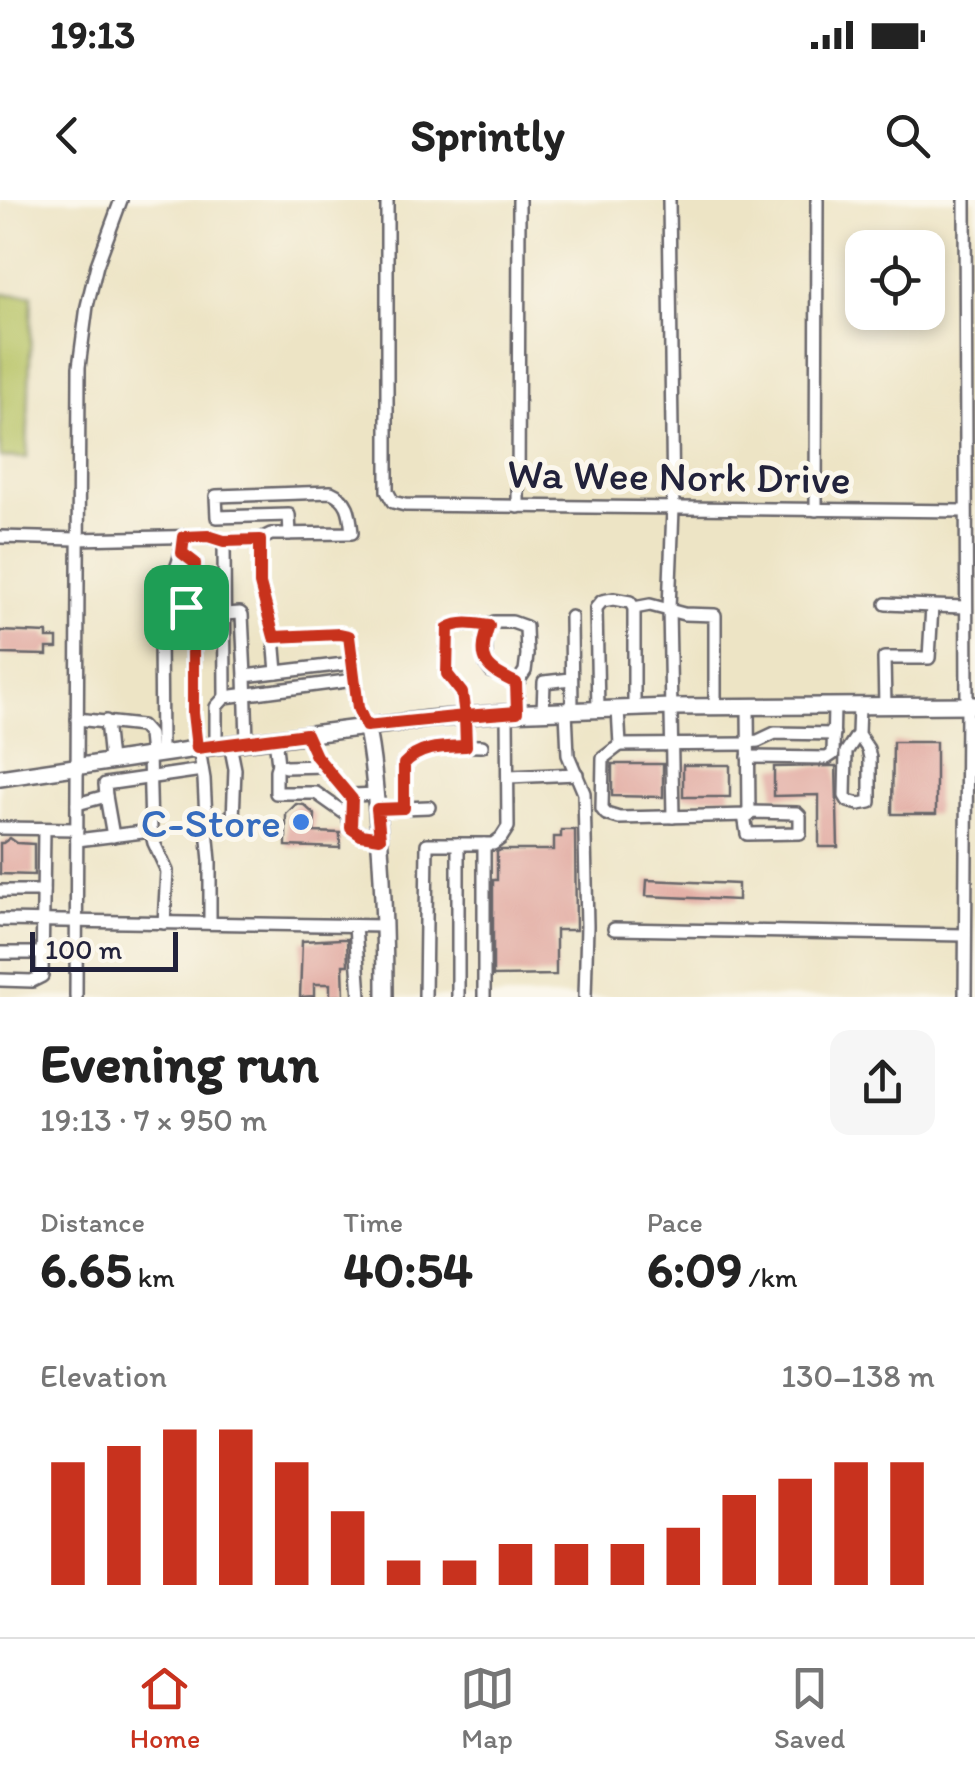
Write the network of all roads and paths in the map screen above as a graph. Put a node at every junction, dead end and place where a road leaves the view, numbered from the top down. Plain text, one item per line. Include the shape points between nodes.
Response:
1 (121, 200) edge
2 (387, 200) edge
3 (519, 200) edge
4 (669, 200) edge
5 (817, 200) edge
6 (966, 200) edge
7 (970, 247) edge
8 (518, 508) junction
9 (673, 510) junction
10 (816, 510) junction
11 (965, 511) junction
12 (290, 534) junction
13 (184, 537) junction
14 (0, 538) edge
15 (78, 539) junction
16 (260, 540) junction
17 (224, 541) junction
18 (186, 556) junction
19 (886, 604) dead end
20 (185, 605) junction
21 (932, 606) junction
22 (966, 607) junction
23 (634, 608) junction
24 (670, 608) junction
25 (225, 614) junction
26 (571, 617) dead end
27 (971, 621) edge
28 (489, 626) junction
29 (274, 637) junction
30 (353, 663) junction
31 (277, 672) junction
32 (245, 676) junction
33 (354, 680) junction
34 (571, 680) junction
35 (516, 683) junction
36 (247, 694) junction
37 (224, 697) junction
38 (971, 705) edge
39 (834, 706) junction
40 (859, 706) junction
41 (884, 706) junction
42 (671, 707) junction
43 (715, 707) junction
44 (748, 707) junction
45 (626, 709) junction
46 (598, 710) junction
47 (569, 711) junction
48 (543, 712) junction
49 (512, 713) junction
50 (465, 716) junction
51 (77, 720) junction
52 (106, 721) junction
53 (366, 726) junction
54 (306, 734) junction
55 (834, 734) junction
56 (858, 734) junction
57 (275, 738) junction
58 (231, 744) junction
59 (620, 745) junction
60 (673, 745) junction
61 (466, 746) junction
62 (482, 746) dead end
63 (197, 748) junction
64 (748, 748) junction
65 (154, 754) junction
66 (110, 761) junction
67 (278, 764) junction
68 (78, 765) junction
69 (324, 766) junction
70 (202, 770) junction
71 (577, 774) junction
72 (509, 777) junction
73 (0, 778) edge
74 (150, 778) junction
75 (106, 796) junction
76 (352, 799) junction
77 (376, 801) junction
78 (77, 804) junction
79 (430, 807) dead end
80 (404, 808) junction
81 (971, 809) edge
82 (746, 814) junction
83 (350, 817) junction
84 (673, 817) junction
85 (206, 818) junction
86 (0, 828) edge
87 (44, 829) junction
88 (151, 832) junction
89 (77, 834) junction
90 (113, 836) junction
91 (380, 838) junction
92 (458, 844) junction
93 (484, 844) junction
94 (970, 844) edge
95 (0, 891) edge
96 (43, 892) junction
97 (0, 920) edge
98 (43, 921) junction
99 (76, 921) junction
100 (164, 922) junction
101 (210, 923) junction
102 (355, 926) junction
103 (386, 926) junction
104 (614, 929) dead end
105 (965, 935) junction
106 (42, 952) junction
107 (0, 953) edge
108 (0, 980) edge
109 (76, 997) edge
110 (360, 997) edge
111 (385, 997) edge
112 (425, 997) edge
113 (458, 997) edge
114 (484, 997) edge
115 (586, 997) edge
116 (965, 997) edge

1 - 15 street via 82,333
2 - 8 street, Wa Wee Nork Drive via 387,491 392,502 405,505
3 - 8 street
4 - 9 street
5 - 10 street
6 - 7 street
7 - 11 street
8 - 9 street, Wa Wee Nork Drive
9 - 10 street, Wa Wee Nork Drive
9 - 24 street
10 - 11 street, Wa Wee Nork Drive
11 - 22 street
12 - 12 street via 352,533 347,503 331,492 216,496 217,517 290,515
12 - 16 street
13 - 15 street
13 - 17 street
13 - 18 street
14 - 15 street
15 - 51 street
16 - 17 street
16 - 29 street via 260,584
17 - 25 street
18 - 20 street via 175,590
18 - 20 street via 195,563 194,595
19 - 21 street
20 - 63 street via 193,620
20 - 65 street via 172,608 160,632
21 - 22 street
21 - 41 street via 929,658 884,658
22 - 27 street
23 - 24 street
23 - 45 street
23 - 46 street via 613,599 596,608
24 - 42 street
24 - 43 street via 715,615
25 - 32 street via 242,615
25 - 37 street
26 - 34 street
27 - 38 street
28 - 35 street via 486,664
28 - 35 street via 526,627 525,671
28 - 50 street via 448,628 447,674 462,693
29 - 30 street via 349,636
29 - 31 street
30 - 31 street
30 - 33 street
31 - 32 street
32 - 36 street
33 - 36 street
33 - 53 street
34 - 47 street
34 - 48 street via 544,682
35 - 49 street
36 - 37 street
36 - 58 street
37 - 58 street via 216,707
38 - 41 main road
38 - 81 street
39 - 40 main road
39 - 44 main road
39 - 55 street
40 - 41 main road
40 - 56 street
42 - 43 main road
42 - 45 main road
42 - 60 street
43 - 44 main road
44 - 64 street
45 - 46 main road
45 - 59 street
46 - 47 main road
47 - 48 main road
47 - 71 street via 568,754
48 - 49 main road
49 - 50 main road
49 - 72 street
50 - 53 main road
50 - 61 street
51 - 52 street
51 - 68 street
52 - 65 street via 145,729
52 - 66 street
53 - 54 main road
53 - 77 main road
54 - 57 main road
54 - 69 street
55 - 64 street via 776,733
55 - 64 street via 827,758
56 - 56 street via 846,752 846,796 859,804 870,802 870,758
57 - 58 main road
57 - 67 street
58 - 63 main road
58 - 85 street via 234,819
59 - 60 street
59 - 84 street via 603,758 602,809 619,818
60 - 64 street
60 - 84 street
61 - 62 street
61 - 80 street via 434,747 409,758
63 - 65 main road
63 - 70 street
64 - 82 street
65 - 66 main road
65 - 74 street
66 - 68 main road
67 - 69 street
67 - 83 street via 276,792 316,793
68 - 73 main road
68 - 78 street
69 - 76 street
70 - 74 street
70 - 85 street
71 - 72 street
71 - 115 street via 584,793
72 - 93 street via 508,827
74 - 75 street via 106,784
74 - 88 street
75 - 78 street
75 - 90 street
76 - 77 street
76 - 83 street
77 - 80 street
77 - 91 main road
78 - 89 street
79 - 80 street
81 - 94 street
82 - 82 street via 798,813 800,833 747,834
82 - 84 street
83 - 91 street via 356,833
85 - 101 street
86 - 87 street
87 - 89 street
87 - 96 street
88 - 90 street
88 - 100 street via 167,870
89 - 90 street
89 - 99 street
91 - 103 main road
92 - 93 street
92 - 112 street via 426,844
92 - 113 street
93 - 114 street
94 - 105 street
95 - 96 street
96 - 98 street
97 - 98 street
98 - 99 street
98 - 106 street
99 - 100 street
99 - 109 street
100 - 101 street
101 - 102 street
102 - 103 street
102 - 110 street
103 - 111 main road
104 - 105 street
105 - 116 street
106 - 107 street
106 - 108 street via 42,976

